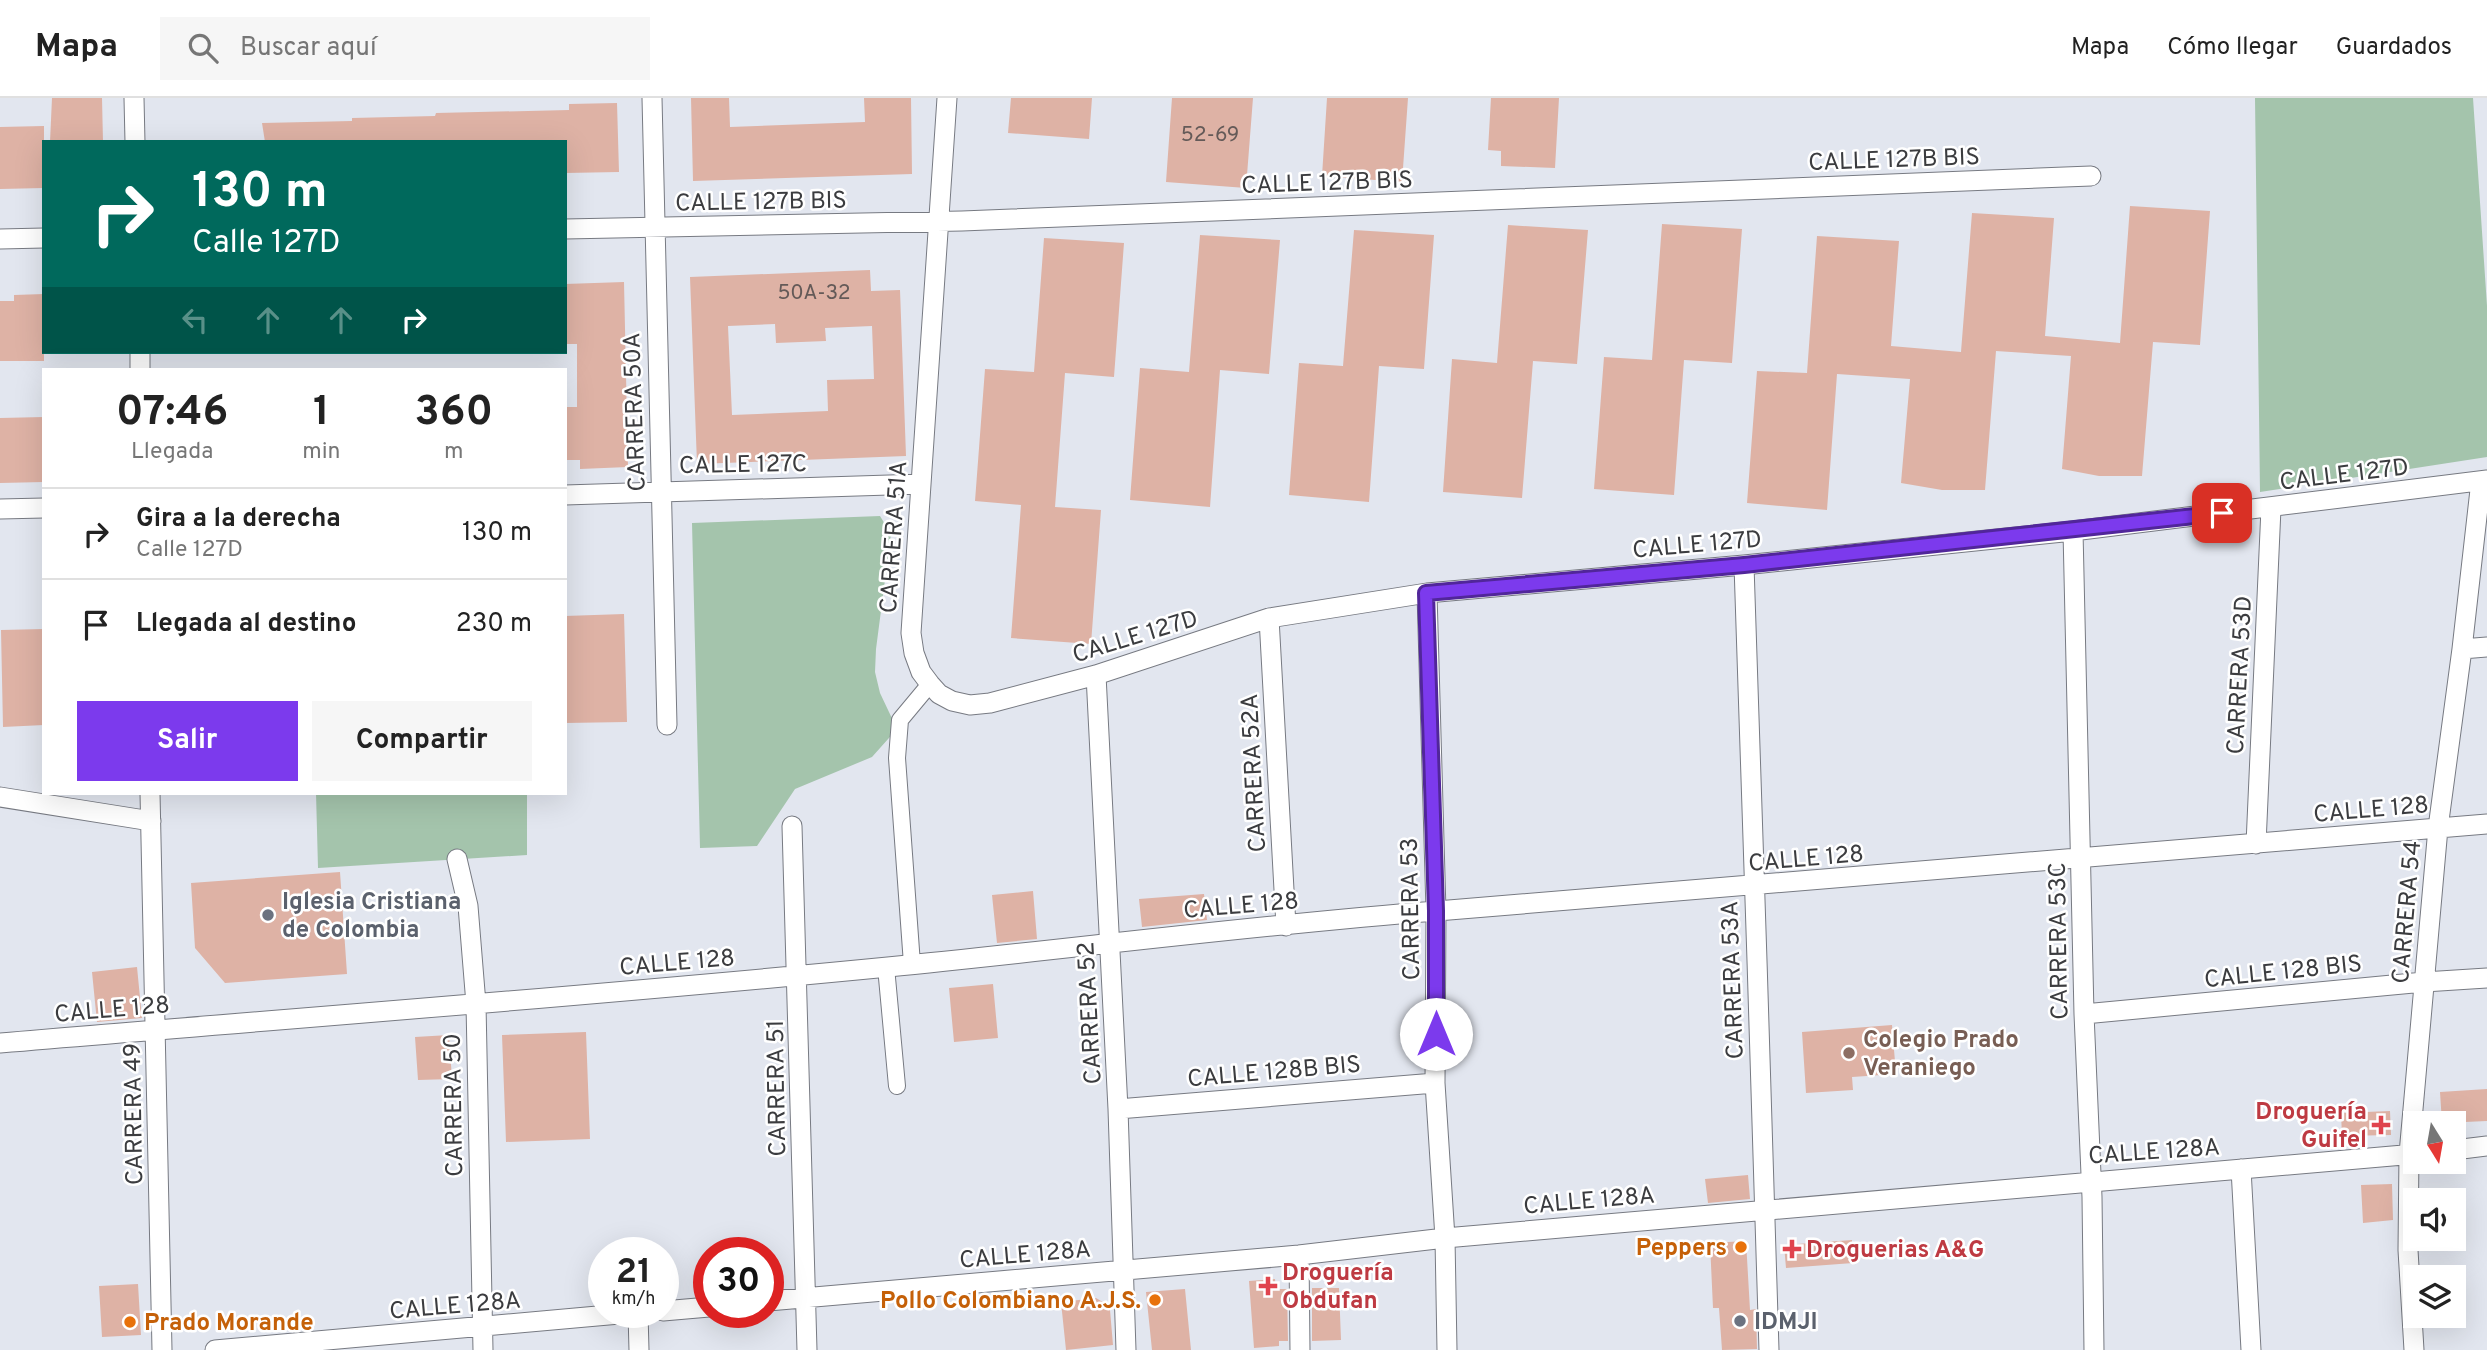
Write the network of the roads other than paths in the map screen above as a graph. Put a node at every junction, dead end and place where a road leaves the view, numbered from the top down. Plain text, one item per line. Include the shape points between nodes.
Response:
1 (134, 98) edge
2 (652, 98) edge
3 (947, 98) edge
4 (135, 140) edge
5 (2091, 176) dead end
6 (940, 222) junction
7 (654, 228) junction
8 (567, 229) edge
9 (42, 238) edge
10 (0, 239) edge
11 (2484, 480) edge
12 (921, 484) junction
13 (660, 490) junction
14 (567, 495) edge
15 (42, 508) edge
16 (2271, 508) junction
17 (0, 509) edge
18 (2073, 531) junction
19 (1744, 565) junction
20 (1426, 593) junction
21 (1269, 618) junction
22 (2487, 647) edge
23 (2462, 649) junction
24 (1096, 675) junction
25 (930, 684) junction
26 (667, 725) dead end
27 (150, 795) edge
28 (0, 797) edge
29 (151, 821) junction
30 (2487, 824) edge
31 (792, 826) dead end
32 (2438, 828) junction
33 (2256, 844) junction
34 (457, 859) dead end
35 (2080, 859) junction
36 (1753, 887) junction
37 (1436, 911) junction
38 (1286, 926) junction
39 (1110, 942) junction
40 (912, 964) junction
41 (886, 967) junction
42 (797, 975) junction
43 (2487, 978) edge
44 (2424, 982) junction
45 (476, 1004) junction
46 (2084, 1014) junction
47 (155, 1030) junction
48 (0, 1043) edge
49 (1435, 1083) junction
50 (897, 1086) dead end
51 (1118, 1109) junction
52 (2415, 1111) edge
53 (2487, 1146) edge
54 (2466, 1149) edge
55 (2403, 1155) edge
56 (2241, 1169) junction
57 (2411, 1174) edge
58 (2091, 1181) junction
59 (1766, 1209) junction
60 (1445, 1238) junction
61 (1299, 1255) junction
62 (1123, 1270) junction
63 (806, 1298) junction
64 (784, 1300) edge
65 (588, 1318) edge
66 (483, 1327) junction
67 (640, 1328) edge
68 (314, 1346) edge
69 (162, 1350) edge
70 (215, 1350) edge
71 (483, 1350) edge
72 (639, 1350) edge
73 (807, 1350) edge
74 (1126, 1350) edge
75 (1300, 1350) edge
76 (1447, 1350) edge
77 (1769, 1350) edge
78 (2094, 1350) edge
79 (2251, 1350) edge
80 (2414, 1350) edge

1 - 4 street
2 - 7 street, CARRERA 50A
3 - 6 street, CARRERA 51A
5 - 6 street, CALLE 127B BIS
6 - 7 street, CALLE 127B BIS
6 - 12 street, CARRERA 51A
7 - 8 street, CALLE 127B BIS
7 - 13 street, CARRERA 50A
9 - 10 street
11 - 16 street, CALLE 127D
11 - 23 street, CARRERA 54
12 - 13 street, CALLE 127C
12 - 25 street, CARRERA 51A via 911,633 921,672
13 - 14 street, CALLE 127C
13 - 26 street, CARRERA 50A
15 - 17 street
16 - 18 street, CALLE 127D
16 - 33 street, CARRERA 53D
18 - 19 street, CALLE 127D
18 - 35 street, CARRERA 53C
19 - 20 street, CALLE 127D
19 - 36 street, CARRERA 53A
20 - 21 street, CALLE 127D
20 - 37 street, CARRERA 53
21 - 24 street, CALLE 127D
21 - 38 street, CARRERA 52A
22 - 23 street
23 - 32 street, CARRERA 54
24 - 25 street, CALLE 127D via 971,705 952,701
24 - 39 street, CARRERA 52
25 - 40 street via 900,720 897,758
27 - 29 street, CARRERA 49
28 - 29 street
29 - 47 street, CARRERA 49
30 - 32 street, CALLE 128
31 - 42 street, CARRERA 51
32 - 33 street, CALLE 128
32 - 44 street, CARRERA 54
33 - 35 street, CALLE 128
34 - 45 street, CARRERA 50 via 468,906
35 - 36 street, CALLE 128
35 - 46 street, CARRERA 53C
36 - 37 street, CALLE 128
36 - 59 street, CARRERA 53A
37 - 38 street, CALLE 128
37 - 49 street, CARRERA 53
38 - 39 street, CALLE 128
39 - 40 street, CALLE 128
39 - 51 street, CARRERA 52
40 - 41 street, CALLE 128
41 - 42 street, CALLE 128
41 - 50 street
42 - 45 street, CALLE 128
42 - 63 street, CARRERA 51
43 - 44 street, CALLE 128 BIS
44 - 46 street, CALLE 128 BIS
44 - 52 street, CARRERA 54
45 - 47 street, CALLE 128
45 - 66 street, CARRERA 50
46 - 58 street, CARRERA 53C
47 - 48 street, CALLE 128
47 - 69 street, CARRERA 49
49 - 51 street, CALLE 128B BIS
49 - 60 street, CARRERA 53
51 - 62 street, CARRERA 52
53 - 54 street
55 - 56 street, CALLE 128A
56 - 58 street, CALLE 128A
56 - 79 street
57 - 80 street, CARRERA 54 via 2408,1250
58 - 59 street, CALLE 128A
58 - 78 street, CARRERA 53C
59 - 60 street, CALLE 128A
59 - 77 street, CARRERA 53A
60 - 61 street, CALLE 128A
60 - 76 street, CARRERA 53
61 - 62 street, CALLE 128A
61 - 75 street
62 - 63 street, CALLE 128A
62 - 74 street, CARRERA 52
63 - 64 street, CALLE 128A
63 - 73 street, CARRERA 51
65 - 66 street, CALLE 128A
66 - 68 street, CALLE 128A
66 - 71 street, CARRERA 50
67 - 72 street
68 - 70 street, CALLE 128A

